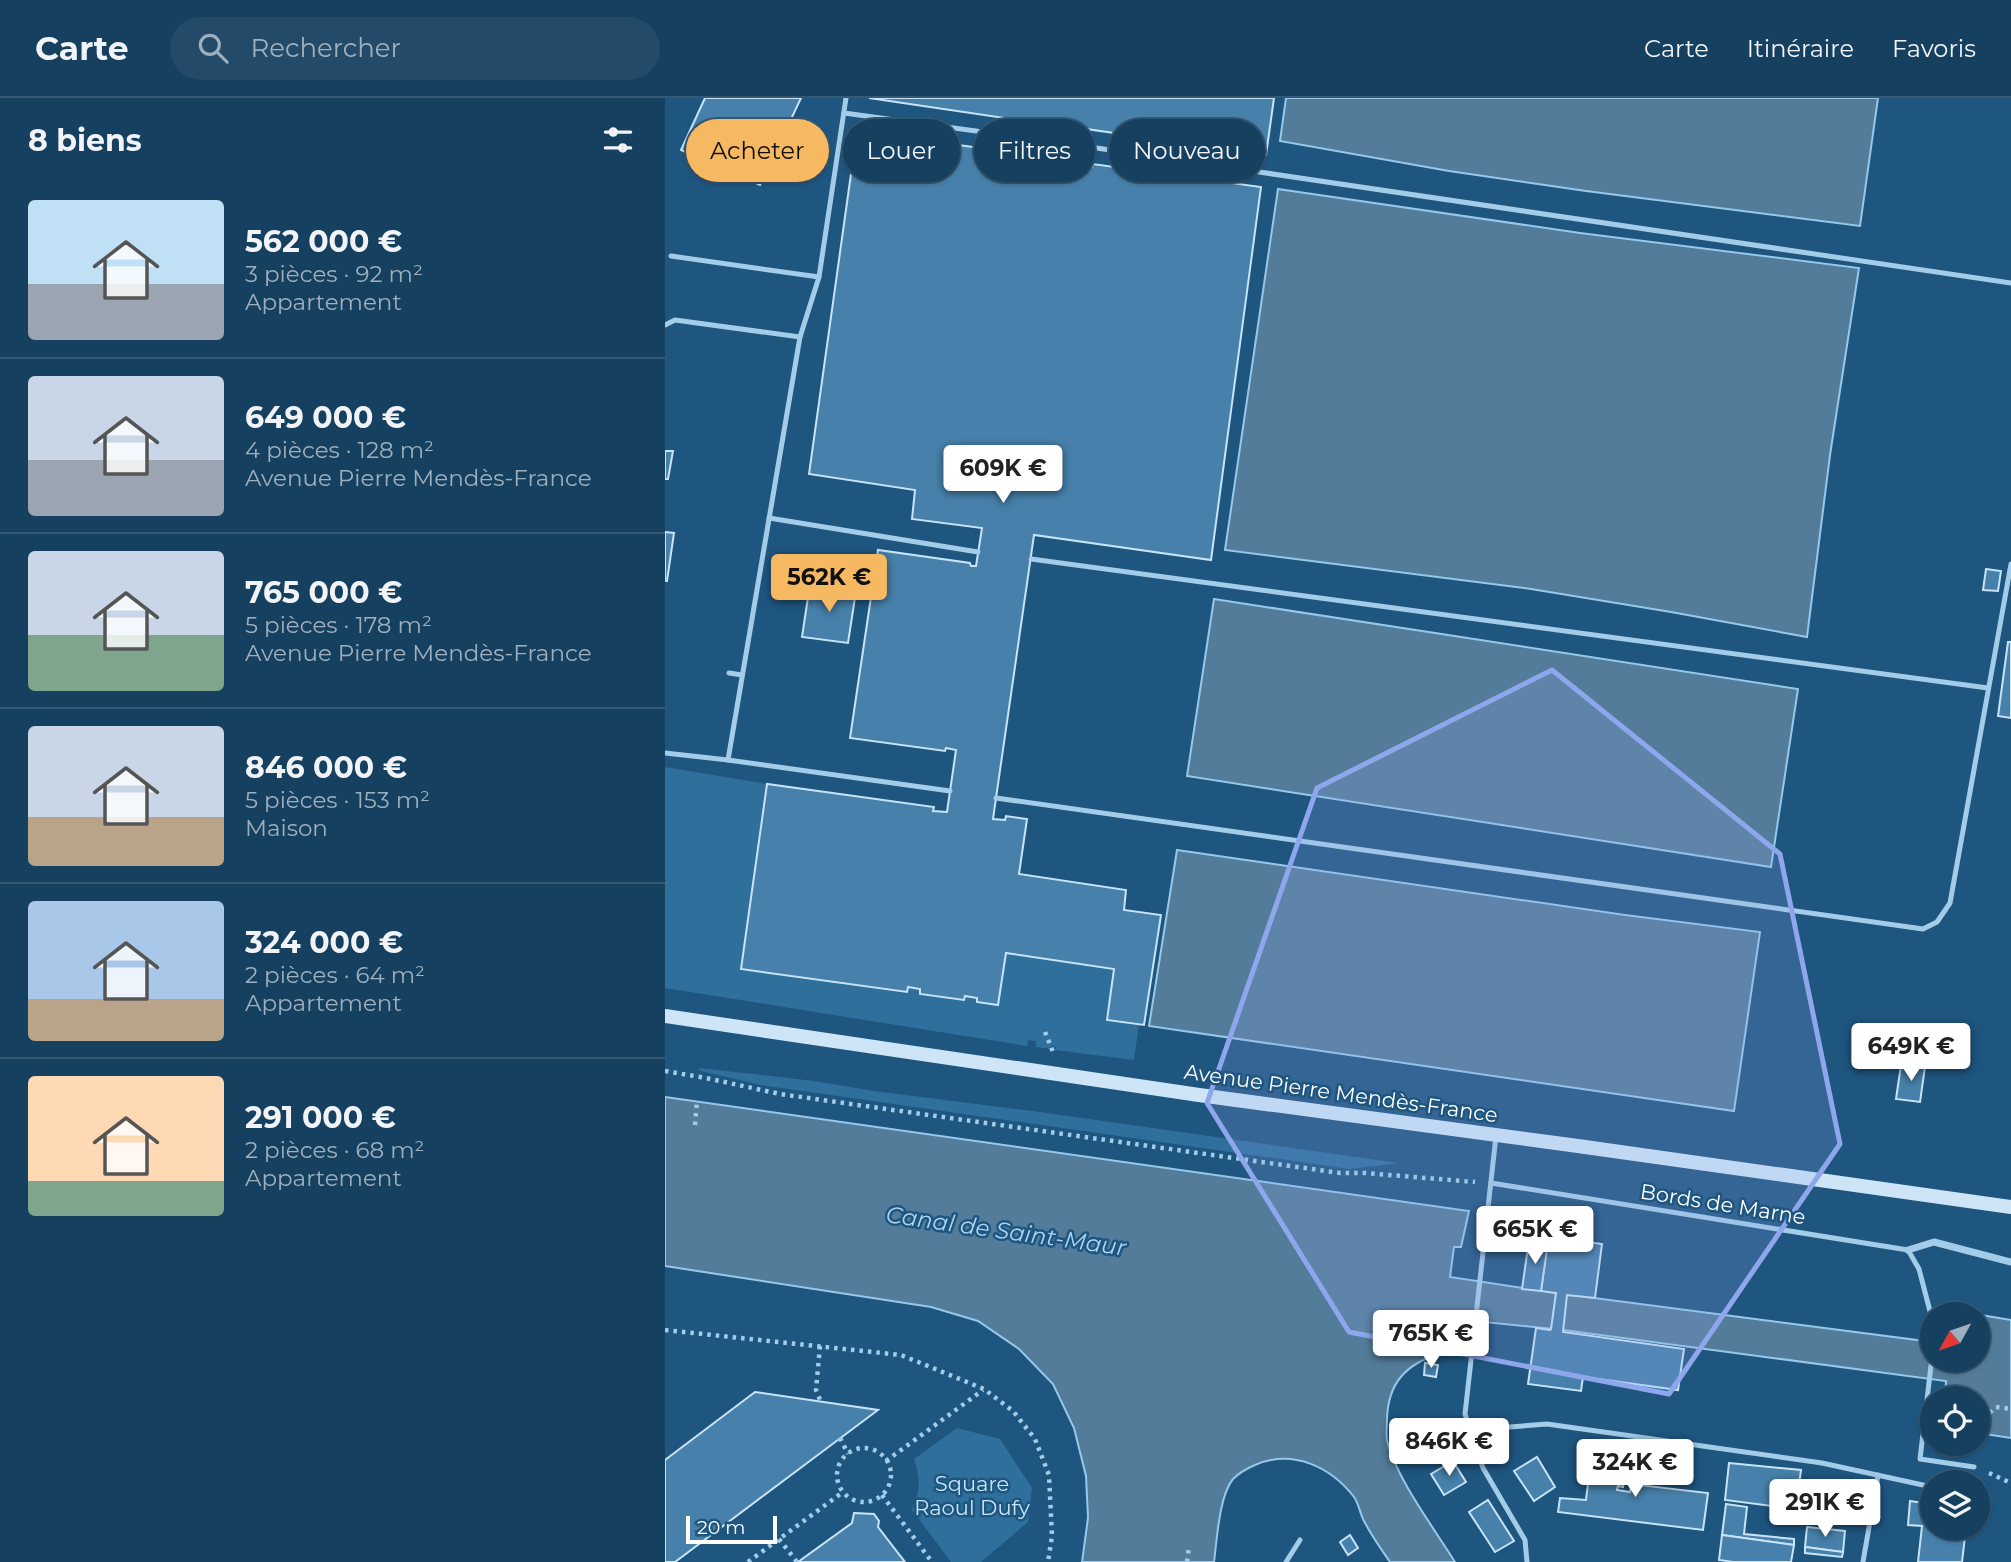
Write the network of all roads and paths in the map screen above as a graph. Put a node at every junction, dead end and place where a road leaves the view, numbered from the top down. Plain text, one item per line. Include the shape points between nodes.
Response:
1 (846, 98) edge
2 (843, 113) junction
3 (974, 131) edge
4 (1095, 148) edge
5 (671, 256) dead end
6 (819, 276) junction
7 (2011, 283) edge
8 (665, 325) edge
9 (800, 337) junction
10 (769, 518) junction
11 (978, 552) dead end
12 (1031, 559) dead end
13 (2011, 564) edge
14 (729, 673) dead end
15 (742, 675) junction
16 (1988, 688) junction
17 (665, 753) edge
18 (728, 760) junction
19 (950, 791) dead end
20 (996, 799) dead end
21 (665, 1016) edge
22 (1045, 1032) dead end
23 (1053, 1049) dead end
24 (665, 1071) edge
25 (697, 1101) dead end
26 (695, 1125) dead end
27 (1496, 1136) junction
28 (1490, 1183) junction
29 (2011, 1207) edge
30 (1908, 1250) junction
31 (2011, 1262) edge
32 (1928, 1302) edge
33 (665, 1330) edge
34 (820, 1346) junction
35 (1930, 1372) edge
36 (984, 1389) junction
37 (821, 1402) dead end
38 (2011, 1409) edge
39 (1990, 1412) edge
40 (1471, 1430) junction
41 (840, 1438) dead end
42 (848, 1454) junction
43 (886, 1461) junction
44 (1974, 1467) dead end
45 (1878, 1475) junction
46 (1920, 1484) edge
47 (843, 1492) junction
48 (882, 1495) junction
49 (779, 1539) junction
50 (1300, 1540) dead end
51 (1189, 1547) dead end
52 (748, 1562) edge
53 (797, 1562) edge
54 (932, 1562) edge
55 (1048, 1562) edge
56 (1187, 1562) edge
57 (1286, 1562) edge
58 (1527, 1562) edge
59 (1863, 1562) edge

1 - 2 lane
2 - 3 lane
2 - 6 lane
4 - 7 lane
5 - 6 lane
6 - 9 lane
8 - 9 lane via 675,320
9 - 10 lane
10 - 11 lane
10 - 15 lane
12 - 16 lane
13 - 16 lane
14 - 15 lane
15 - 18 lane
16 - 20 lane via 1950,903 1937,922 1923,929
17 - 18 lane
18 - 19 lane
21 - 27 main road, Avenue Pierre Mendès-France
22 - 23 path
24 - 28 path via 781,1094 1341,1173
25 - 26 path
27 - 28 lane
27 - 29 main road, Avenue Pierre Mendès-France
28 - 30 lane, Bords de Marne
28 - 40 lane via 1465,1414
30 - 31 street via 1934,1242
30 - 32 lane via 1919,1269
33 - 34 path
34 - 36 path via 901,1355
34 - 37 path via 816,1390
35 - 44 lane via 1920,1459
36 - 43 path
36 - 55 path via 1013,1411 1035,1439 1049,1475 1052,1536
38 - 39 path via 1996,1407
40 - 45 lane via 1547,1424
40 - 58 lane via 1483,1468 1525,1540
41 - 42 path
42 - 43 path via 869,1449
42 - 47 path via 837,1471
43 - 48 path via 890,1483
45 - 46 lane
45 - 59 lane
47 - 48 path via 857,1502
47 - 49 path
48 - 54 path
49 - 52 path
49 - 53 path
50 - 57 lane
51 - 56 path

